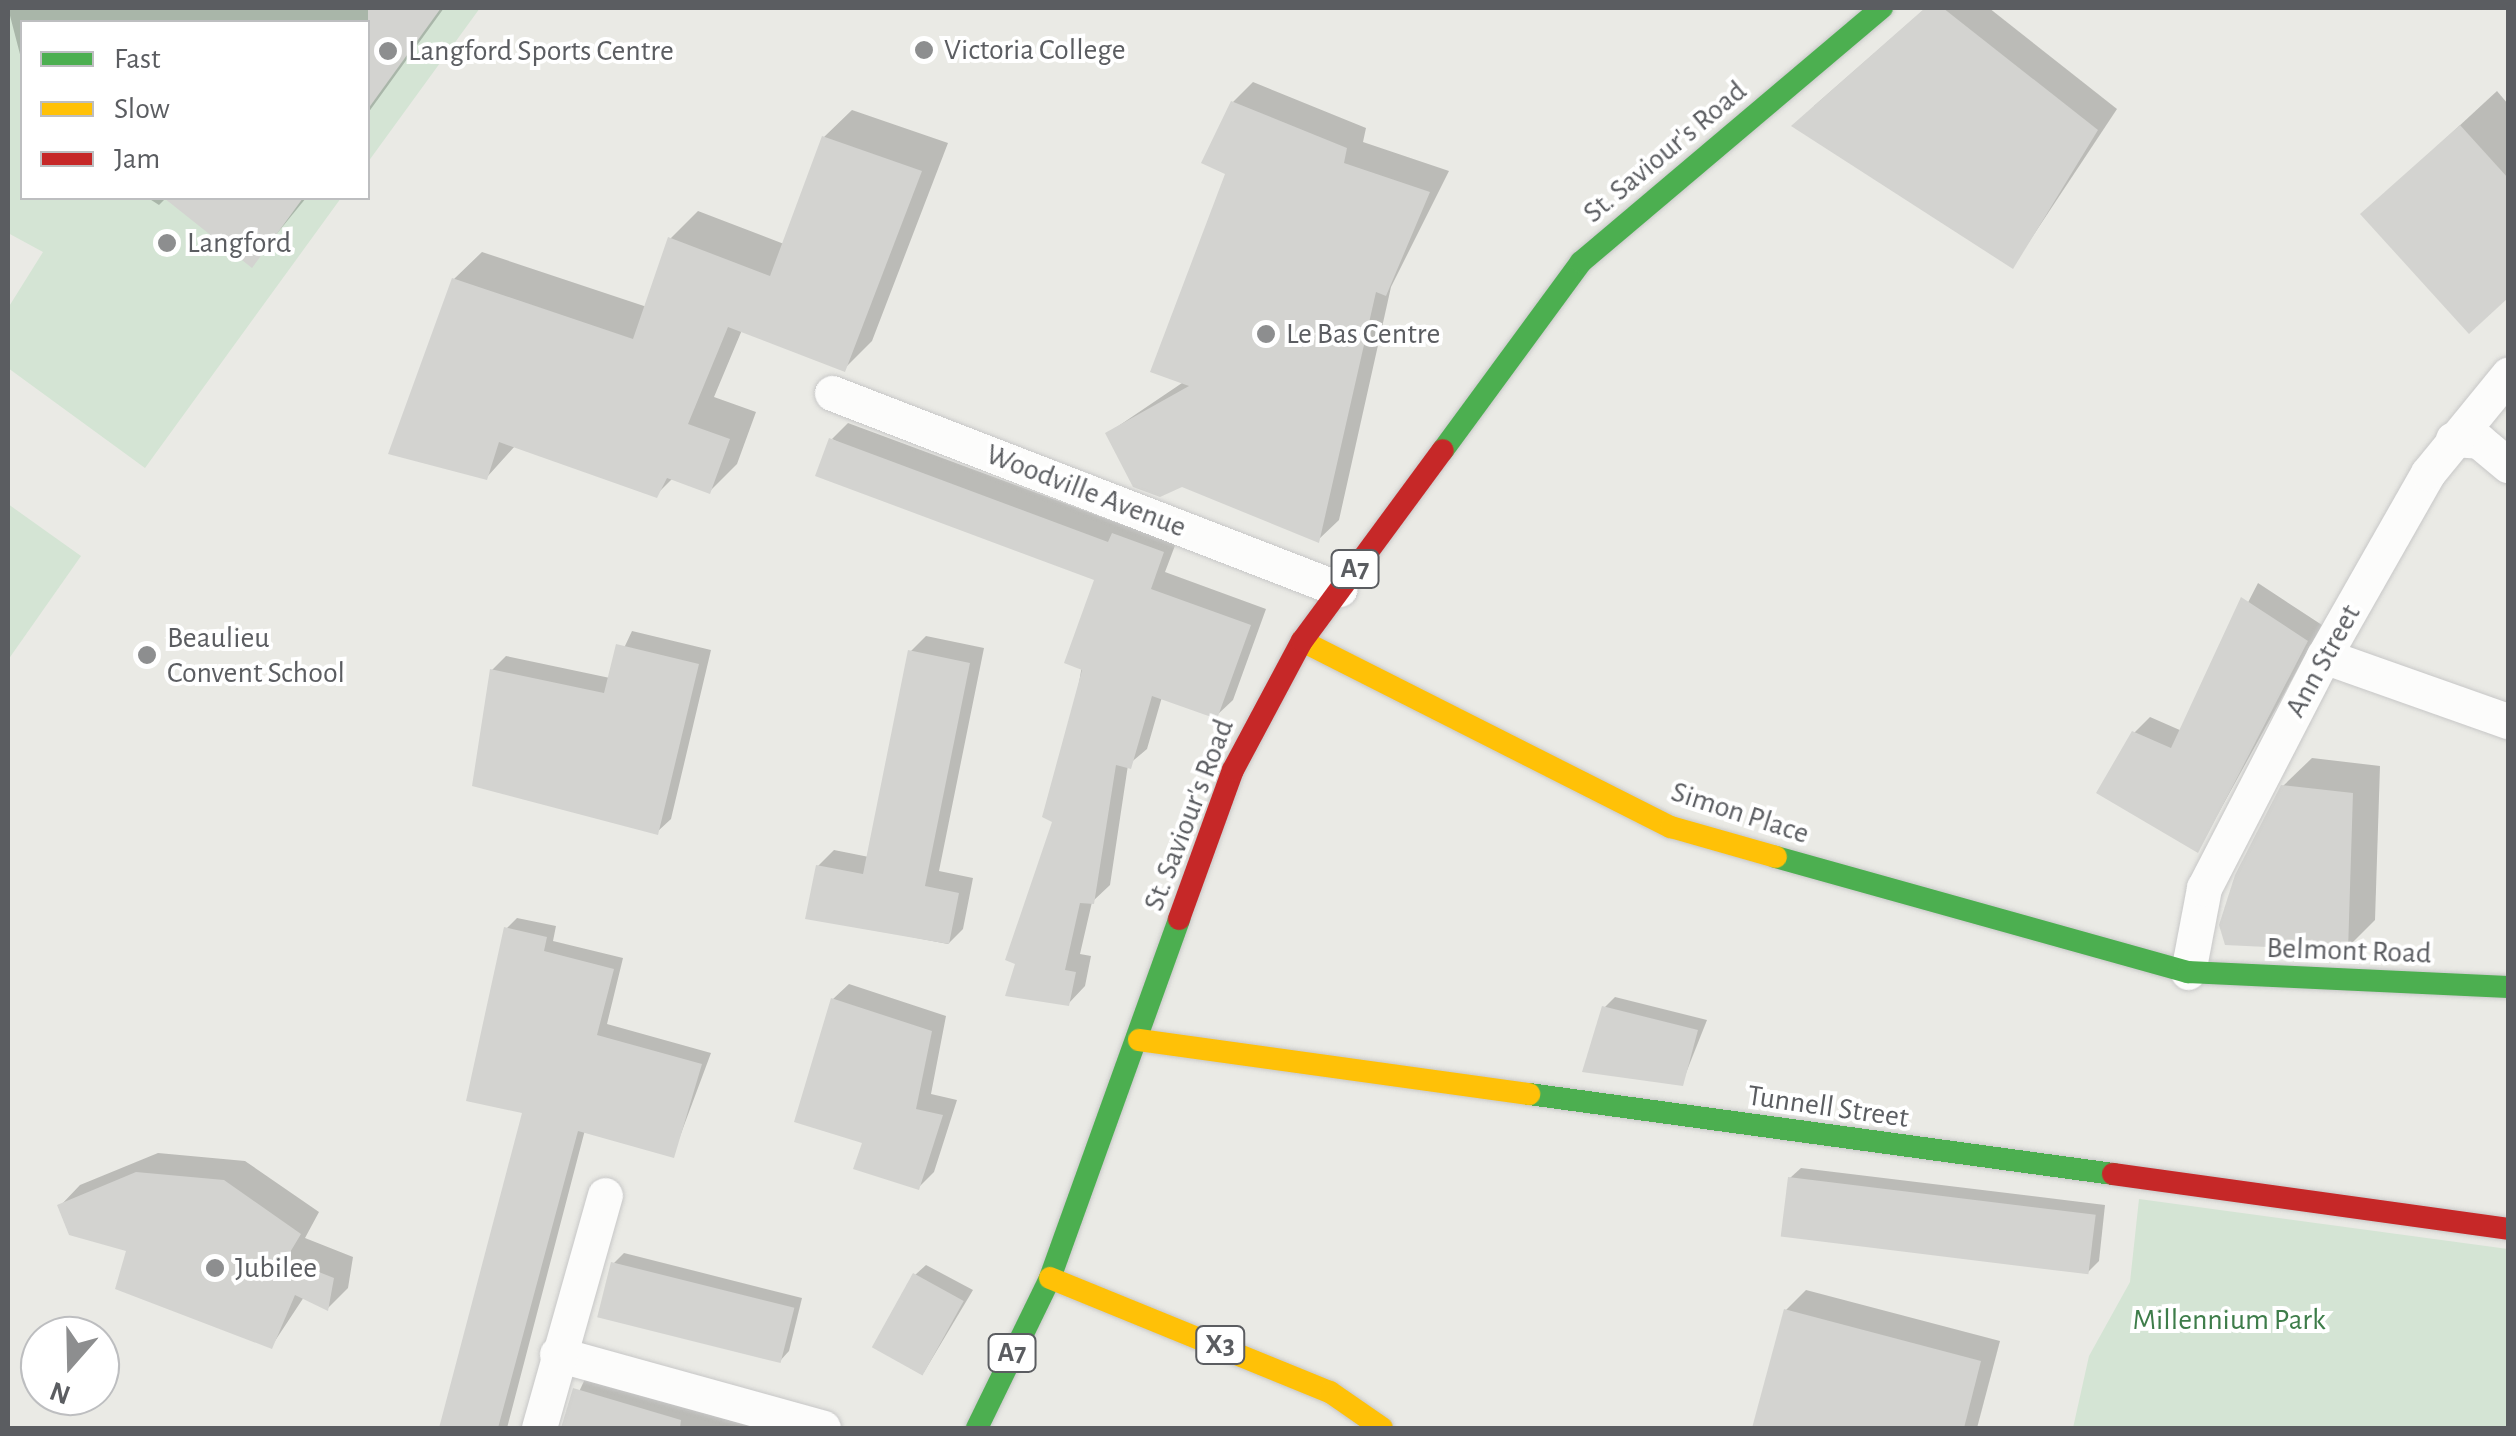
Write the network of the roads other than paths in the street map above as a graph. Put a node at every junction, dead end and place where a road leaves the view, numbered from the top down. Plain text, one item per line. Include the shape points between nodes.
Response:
1 (1882, 8) edge
2 (1852, 16) edge
3 (2508, 375) edge
4 (832, 393) dead end
5 (2453, 439) junction
6 (2508, 465) edge
7 (1340, 590) junction
8 (1302, 641) junction
9 (2324, 656) junction
10 (2508, 721) edge
11 (2188, 972) junction
12 (2508, 986) edge
13 (1139, 1040) junction
14 (605, 1194) dead end
15 (2508, 1229) edge
16 (1050, 1278) junction
17 (557, 1354) junction
18 (540, 1428) edge
19 (823, 1428) edge
20 (977, 1428) edge
21 (1382, 1428) edge

1 - 2 street, St. Saviour's Road / A7
2 - 7 street, St. Saviour's Road / A7 via 1581,262
3 - 5 street, Ann Street
4 - 7 street, Woodville Avenue
5 - 6 street via 2480,440
5 - 9 street, Ann Street
7 - 8 street, St. Saviour's Road / A7
8 - 11 street, Simon Place via 1671,827
8 - 13 street, St. Saviour's Road / A7 via 1233,770
9 - 10 street
9 - 11 street, Ann Street via 2204,888
11 - 12 street, Belmont Road
13 - 15 street, Tunnell Street
13 - 16 street, St. Saviour's Road / A7
14 - 17 street
16 - 20 street, St. Saviour's Road / A7
16 - 21 street, X3 via 1330,1392
17 - 18 street
17 - 19 street

